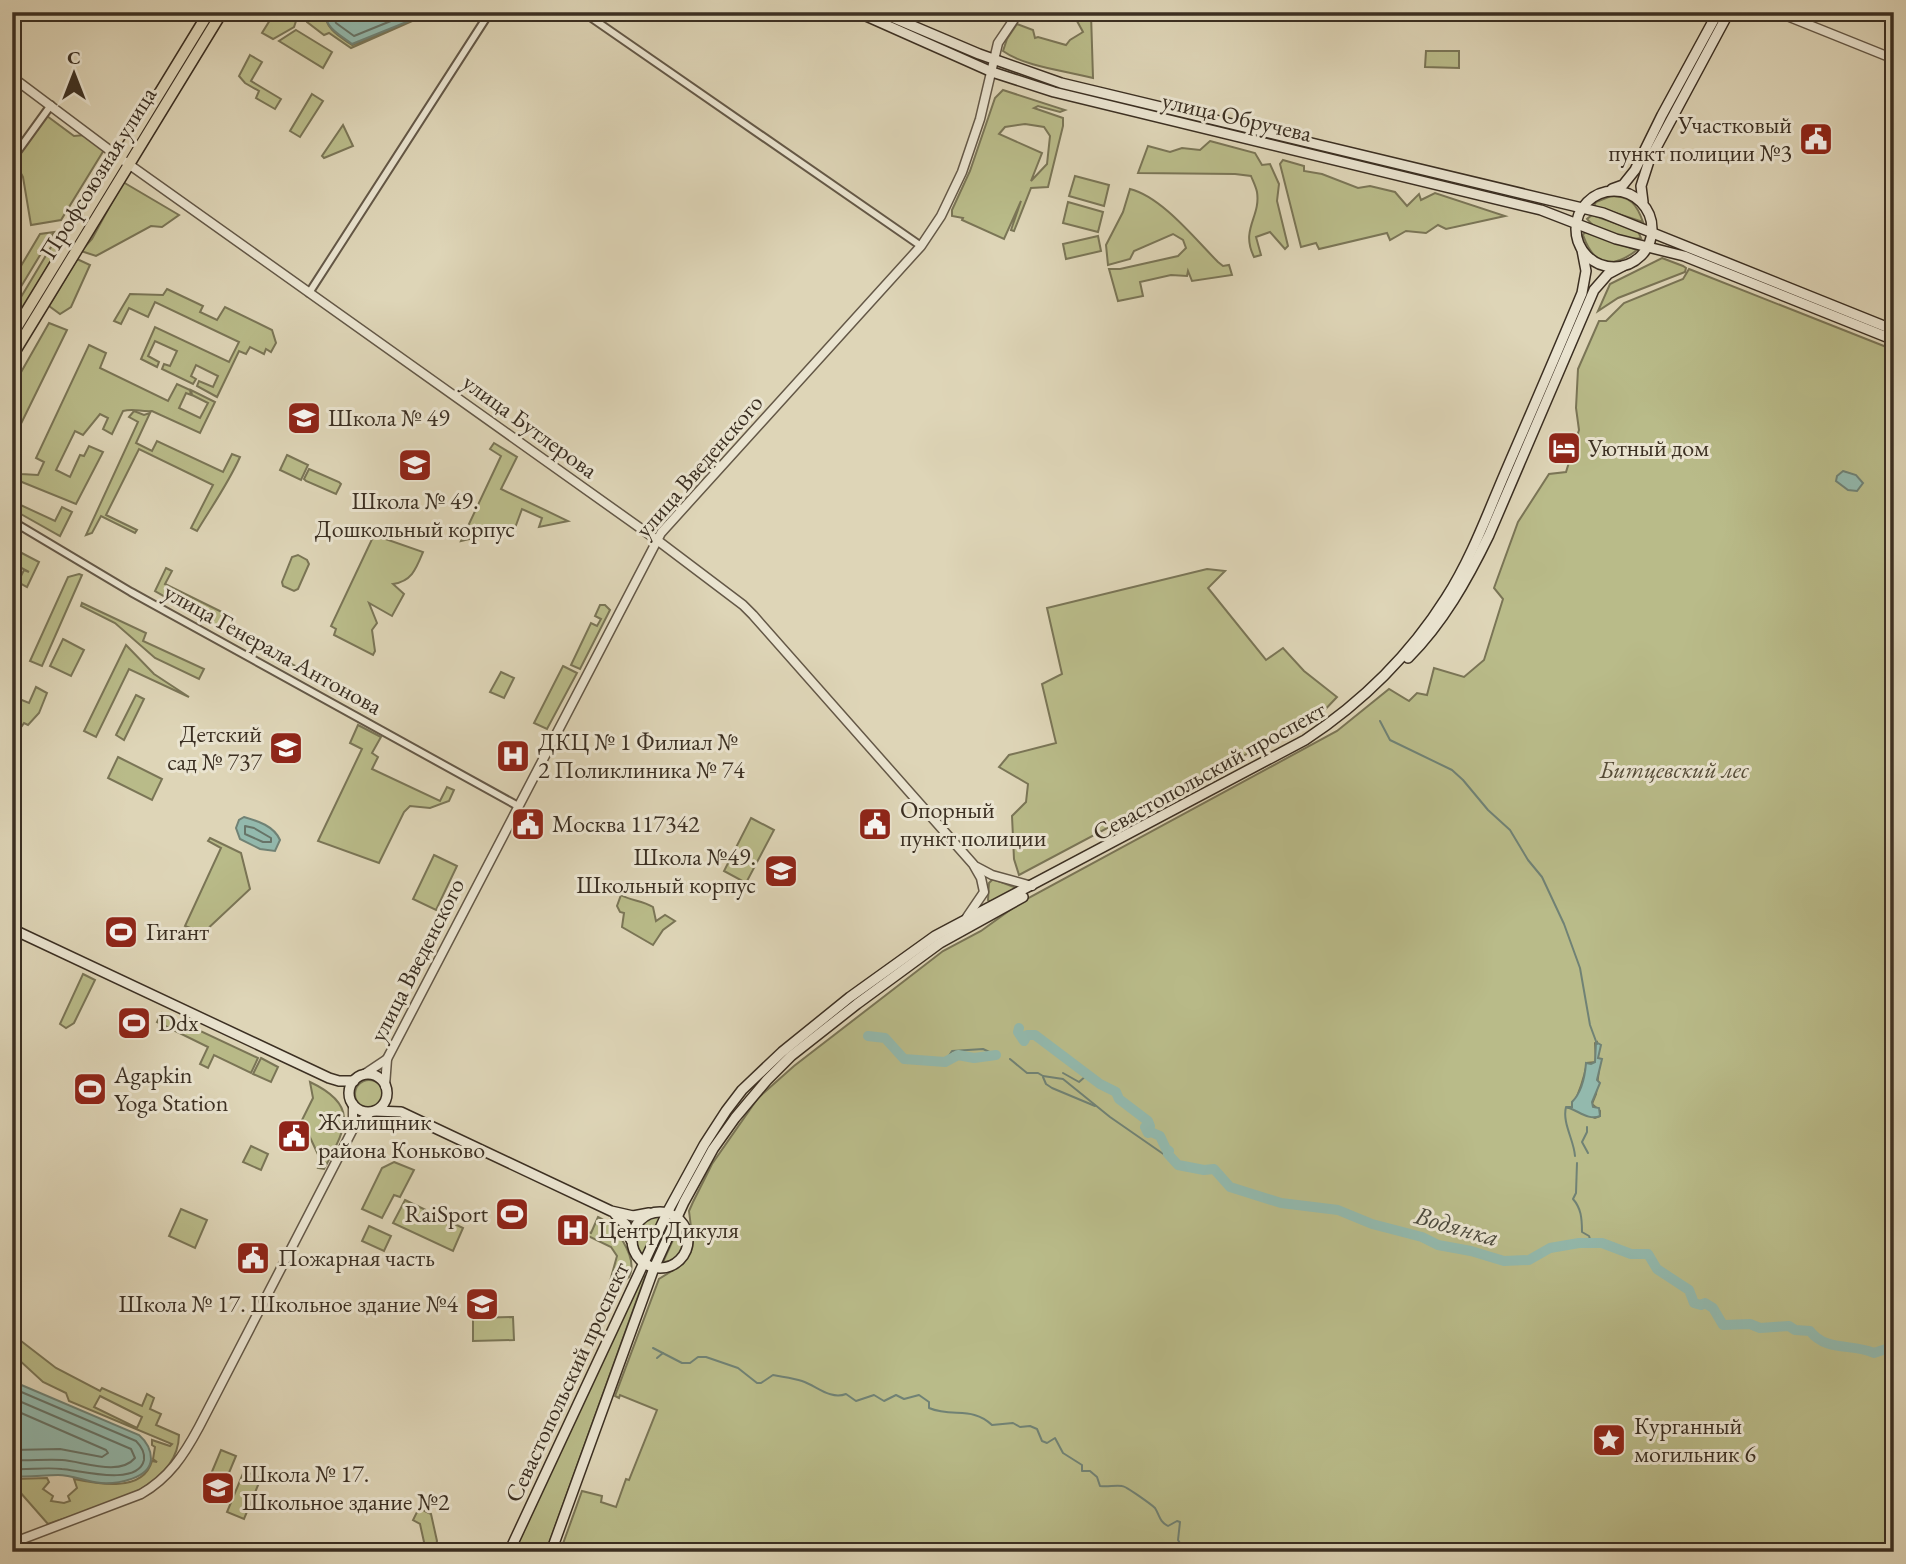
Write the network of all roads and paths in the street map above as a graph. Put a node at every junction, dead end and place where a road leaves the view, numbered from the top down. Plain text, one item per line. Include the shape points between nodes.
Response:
1 (209, 12) edge
2 (222, 12) edge
3 (490, 12) edge
4 (583, 12) edge
5 (857, 12) edge
6 (880, 12) edge
7 (1020, 12) edge
8 (1718, 12) edge
9 (1729, 12) edge
10 (1777, 12) edge
11 (1894, 59) edge
12 (994, 60) junction
13 (992, 72) junction
14 (12, 77) edge
15 (51, 106) junction
16 (1172, 110) junction
17 (1169, 121) junction
18 (12, 159) edge
19 (124, 160) junction
20 (1608, 191) junction
21 (1645, 207) junction
22 (1581, 208) junction
23 (1576, 224) junction
24 (1651, 231) junction
25 (921, 246) junction
26 (1648, 246) junction
27 (1581, 250) junction
28 (1623, 266) junction
29 (309, 293) junction
30 (1894, 330) edge
31 (12, 335) edge
32 (1894, 340) edge
33 (12, 356) edge
34 (12, 522) edge
35 (657, 540) junction
36 (518, 806) junction
37 (973, 864) junction
38 (1032, 886) junction
39 (965, 920) junction
40 (12, 929) edge
41 (879, 981) junction
42 (387, 1059) junction
43 (363, 1075) junction
44 (329, 1078) junction
45 (354, 1081) junction
46 (386, 1089) junction
47 (351, 1102) junction
48 (373, 1112) junction
49 (401, 1112) junction
50 (353, 1129) junction
51 (611, 1211) junction
52 (668, 1211) junction
53 (649, 1213) junction
54 (678, 1216) junction
55 (633, 1245) junction
56 (644, 1263) junction
57 (654, 1268) junction
58 (12, 1543) edge
59 (509, 1552) edge
60 (551, 1552) edge

1 - 19 main road, Профсоюзная улица
2 - 19 main road, Профсоюзная улица
3 - 29 street
4 - 25 street
5 - 13 main road, улица Обручева
6 - 12 main road, улица Обручева
7 - 12 street, улица Введенского via 998,43
8 - 20 main road via 1635,170 1623,185
9 - 21 main road via 1646,167 1641,186
10 - 11 street
12 - 13 street, улица Введенского
12 - 16 main road, улица Обручева via 1061,83
13 - 17 main road, улица Обручева
13 - 25 street, улица Введенского via 962,172
14 - 15 street, улица Бутлерова
15 - 18 street
15 - 19 street, улица Бутлерова
16 - 17 street via 1176,118
16 - 22 main road, улица Обручева
17 - 23 main road, улица Обручева via 1523,205
19 - 29 street, улица Бутлерова
19 - 31 main road, Профсоюзная улица
19 - 33 main road, Профсоюзная улица
20 - 21 main road via 1631,194
20 - 22 main road via 1594,195
21 - 24 main road
22 - 23 main road
22 - 24 main road, улица Обручева
23 - 26 main road, улица Обручева
23 - 27 main road, Севастопольский проспект
24 - 26 main road
24 - 30 main road, улица Обручева
25 - 35 street, улица Введенского
26 - 28 main road, Севастопольский проспект
26 - 32 main road, улица Обручева via 1684,256
27 - 28 main road via 1596,263
27 - 38 main road, Севастопольский проспект via 1586,271 1583,293 1480,532 1447,598 1407,651 1369,690 1305,740
28 - 41 main road, Севастопольский проспект via 1594,290 1472,569 1423,642 1373,694 1308,742 964,929
29 - 35 street, улица Бутлерова
34 - 36 street, улица Генерала Антонова
35 - 36 street, улица Введенского
35 - 37 street, улица Бутлерова via 748,610
36 - 42 street, улица Введенского
37 - 38 street, улица Бутлерова via 992,875
37 - 39 street, улица Бутлерова via 984,892
38 - 39 main road, Севастопольский проспект
39 - 41 main road, Севастопольский проспект via 921,944
40 - 44 main road
41 - 52 main road, Севастопольский проспект via 782,1052 742,1090 704,1145
41 - 54 main road, Севастопольский проспект via 791,1056 750,1098 713,1149
42 - 43 street, улица Введенского
42 - 46 street, улица Введенского
43 - 45 main road
43 - 46 main road via 374,1075
44 - 45 main road
44 - 47 main road
45 - 47 main road
46 - 48 main road via 384,1103
46 - 49 main road
47 - 48 main road via 360,1111
47 - 50 street
48 - 49 main road
48 - 50 street
49 - 51 main road
50 - 58 street via 176,1466 141,1494
51 - 53 main road via 633,1216
51 - 55 main road via 626,1225
52 - 53 main road
52 - 54 main road
52 - 56 main road, Севастопольский проспект
53 - 55 main road via 635,1227
54 - 57 main road, Севастопольский проспект
54 - 57 main road via 687,1233 684,1256 668,1268
55 - 56 main road
56 - 57 main road
56 - 59 main road, Севастопольский проспект
57 - 60 main road, Севастопольский проспект

